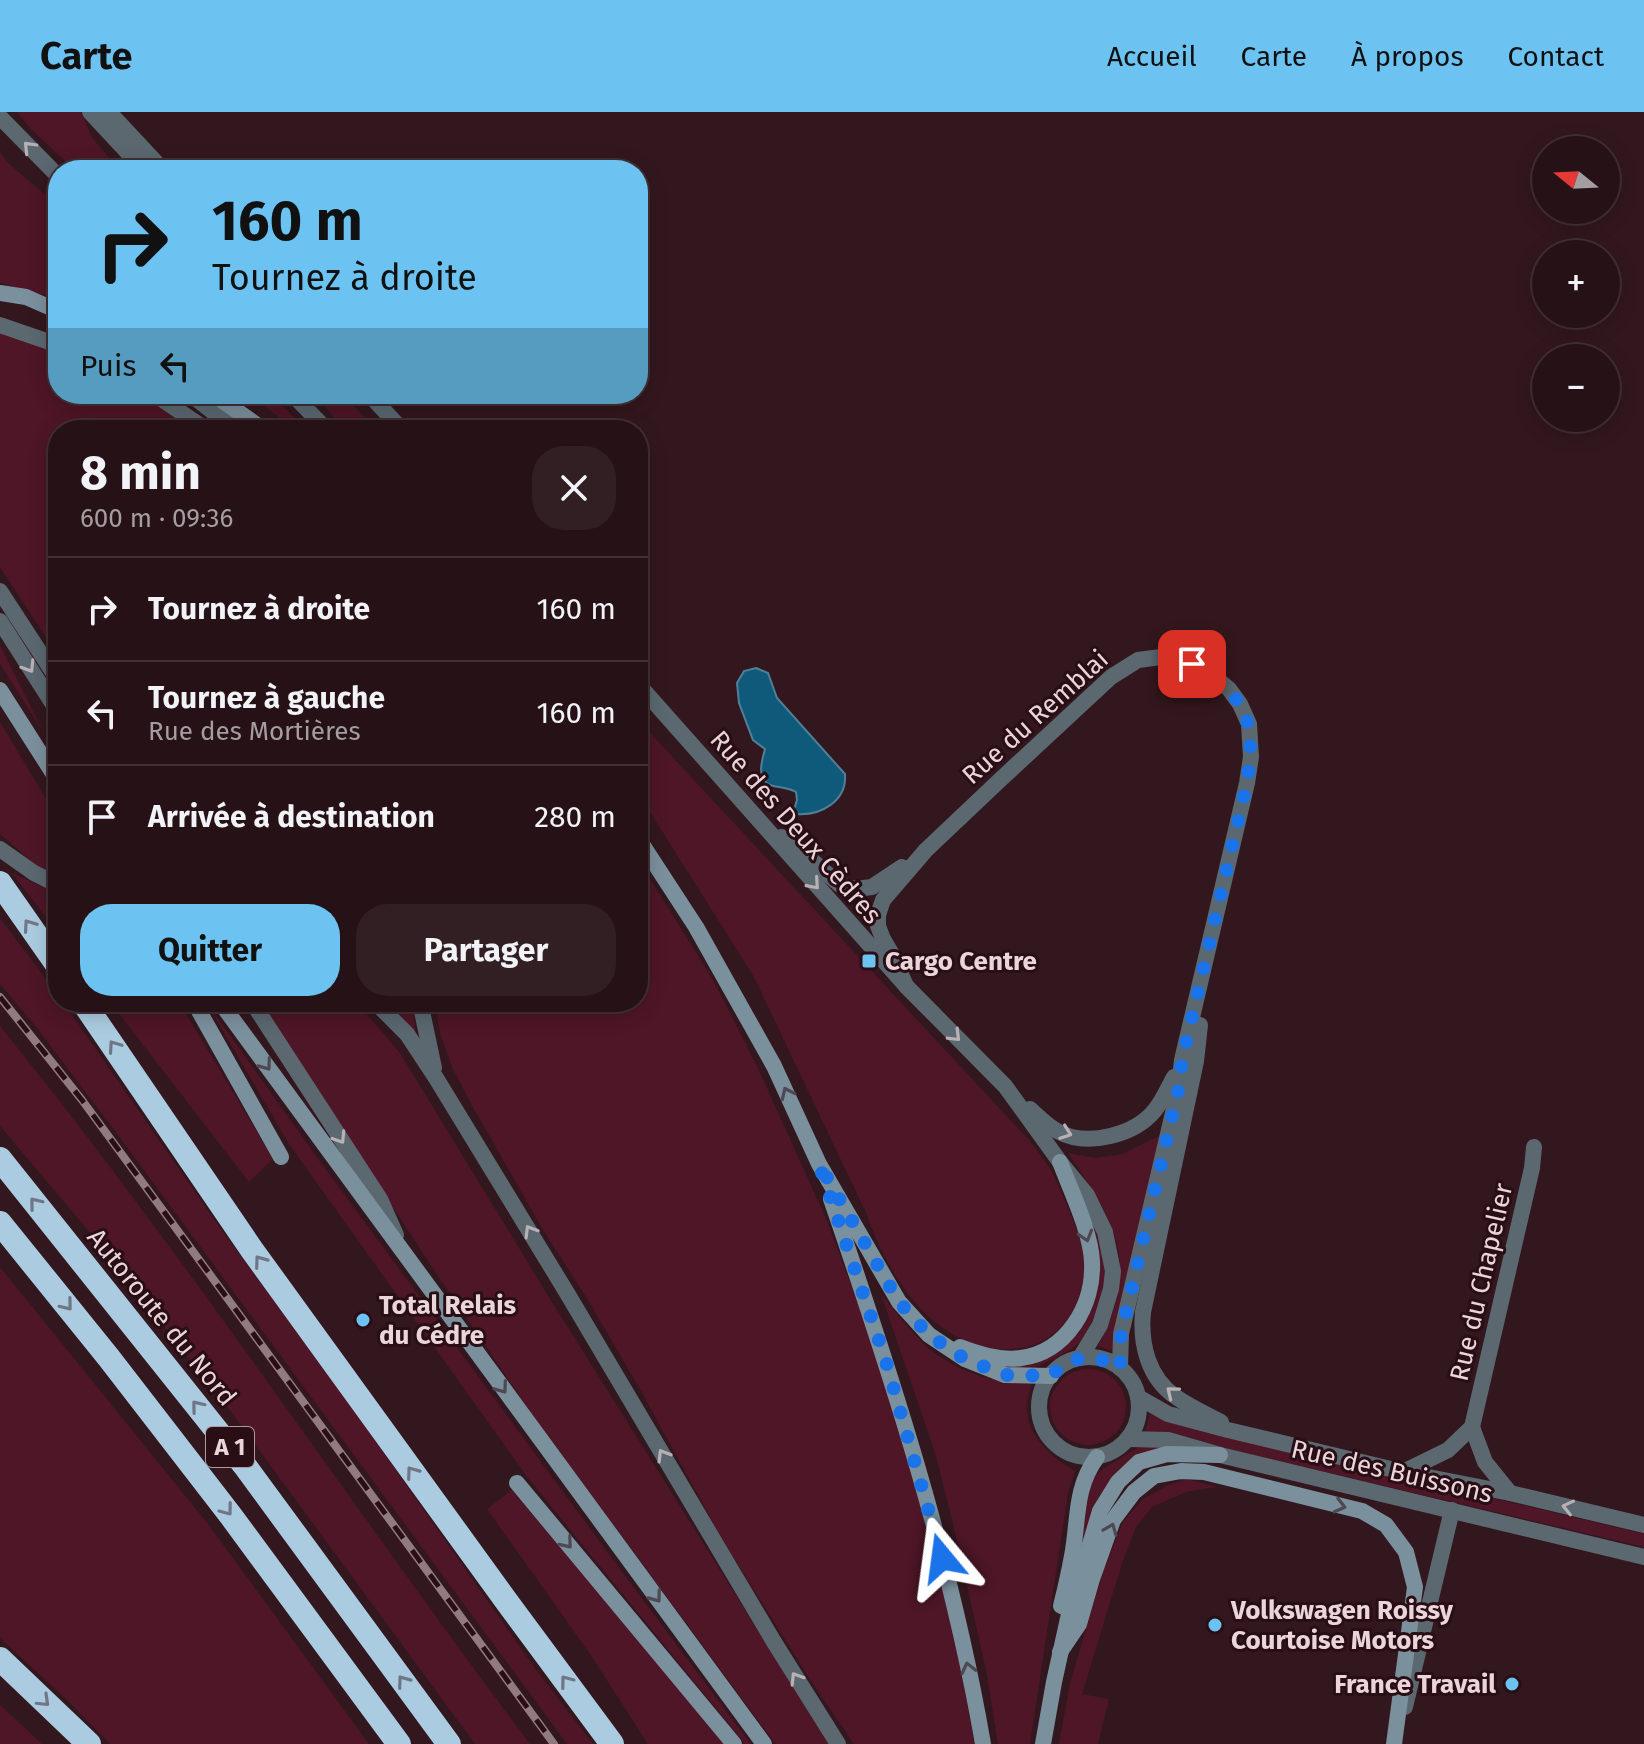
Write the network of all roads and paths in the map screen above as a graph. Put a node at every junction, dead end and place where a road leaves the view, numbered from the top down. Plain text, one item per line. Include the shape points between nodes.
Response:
1 (90, 112) edge
2 (109, 112) edge
3 (0, 117) edge
4 (135, 160) edge
5 (154, 160) edge
6 (48, 166) edge
7 (0, 293) edge
8 (48, 307) edge
9 (0, 325) edge
10 (48, 342) edge
11 (169, 404) edge
12 (203, 404) edge
13 (227, 404) edge
14 (302, 404) edge
15 (378, 404) edge
16 (192, 420) edge
17 (223, 420) edge
18 (250, 420) edge
19 (317, 420) edge
20 (393, 420) edge
21 (0, 591) edge
22 (0, 621) edge
23 (48, 665) edge
24 (0, 690) edge
25 (648, 695) edge
26 (48, 696) edge
27 (48, 765) edge
28 (763, 825) junction
29 (0, 849) edge
30 (926, 850) junction
31 (648, 853) edge
32 (48, 880) edge
33 (0, 883) edge
34 (48, 952) edge
35 (906, 986) junction
36 (1198, 995) junction
37 (90, 1012) edge
38 (200, 1012) edge
39 (227, 1012) edge
40 (258, 1012) edge
41 (385, 1012) edge
42 (422, 1012) edge
43 (1182, 1060) junction
44 (436, 1078) junction
45 (1005, 1086) junction
46 (1534, 1147) dead end
47 (281, 1157) dead end
48 (0, 1159) edge
49 (1060, 1162) junction
50 (819, 1164) junction
51 (0, 1223) edge
52 (406, 1258) junction
53 (929, 1335) junction
54 (1080, 1358) junction
55 (1120, 1368) junction
56 (1051, 1376) junction
57 (1138, 1397) junction
58 (1472, 1427) junction
59 (1238, 1432) junction
60 (1129, 1439) junction
61 (1220, 1455) junction
62 (1097, 1457) junction
63 (1403, 1472) junction
64 (517, 1483) dead end
65 (1510, 1493) junction
66 (1452, 1510) junction
67 (1644, 1525) edge
68 (1644, 1557) edge
69 (1060, 1652) junction
70 (0, 1659) edge
71 (89, 1744) edge
72 (399, 1744) edge
73 (449, 1744) edge
74 (612, 1744) edge
75 (734, 1744) edge
76 (764, 1744) edge
77 (838, 1744) edge
78 (983, 1744) edge
79 (1043, 1744) edge
80 (1395, 1744) edge

1 - 4 street
2 - 5 street
6 -> 3 street
7 - 8 main road
9 - 10 street
11 - 16 street
12 - 17 street
13 - 18 main road
14 - 19 street
15 - 20 street
21 - 23 street
22 -> 26 street
24 - 27 main road
25 - 28 street, Rue des Deux Cèdres
28 - 30 street, Rue du Remblai via 840,885 855,889 872,887
28 -> 35 street, Rue des Deux Cèdres
29 - 32 street
30 - 35 street, Rue du Remblai via 883,900 878,915 883,939
30 - 36 street, Rue du Remblai via 1111,677 1138,660 1161,657 1192,664 1229,689 1240,704 1249,724 1251,757
50 -> 31 main road via 774,1066
34 -> 33 highway
35 -> 45 street, Rue des Deux Cèdres
36 - 43 street
59 -> 36 street via 1164,1388 1143,1346 1143,1312 1196,1061
74 -> 37 highway via 252,1250
38 - 47 main road
39 -> 52 main road
40 -> 52 street via 380,1199
41 - 44 street
42 - 44 street
45 -> 43 street via 1058,1132 1087,1139 1107,1137 1154,1111
43 - 55 street via 1121,1334
77 -> 44 street
45 - 49 street, Rue des Deux Cèdres
46 - 58 street, Rue du Chapelier
73 -> 48 highway, Autoroute du Nord / A 1 via 245,1466
49 -> 53 main road via 1092,1260 1088,1295 1070,1330 1048,1348 1021,1358 970,1351
49 - 54 street, Rue des Deux Cèdres via 1097,1212 1112,1263 1100,1325
50 - 53 main road via 899,1302
78 -> 50 main road via 938,1544 885,1358
51 -> 72 highway, A 1 via 231,1516
52 -> 76 main road
53 - 56 main road via 965,1359 1005,1375
54 - 55 street
54 - 56 street
55 - 57 street
56 - 62 street via 1040,1403 1046,1432 1068,1453
57 - 59 street, Rue des Buissons via 1168,1414
57 - 60 street via 1136,1426
58 - 63 street via 1448,1450
58 - 65 street via 1485,1462
59 - 63 street, Rue des Buissons
60 - 61 street, Rue des Buissons via 1168,1440
60 - 62 street
61 - 66 street, Rue des Buissons
61 - 69 main road via 1167,1454 1139,1462 1118,1482 1100,1511
62 - 69 main road via 1080,1491 1060,1611
63 - 65 street, Rue des Buissons
64 -> 75 main road
67 -> 65 street, Rue des Buissons
66 - 68 street, Rue des Buissons
66 - 80 street
69 - 79 main road
69 -> 80 main road via 1079,1624 1113,1520 1154,1476 1204,1472 1362,1511 1386,1525 1406,1552 1415,1587
70 -> 71 highway

